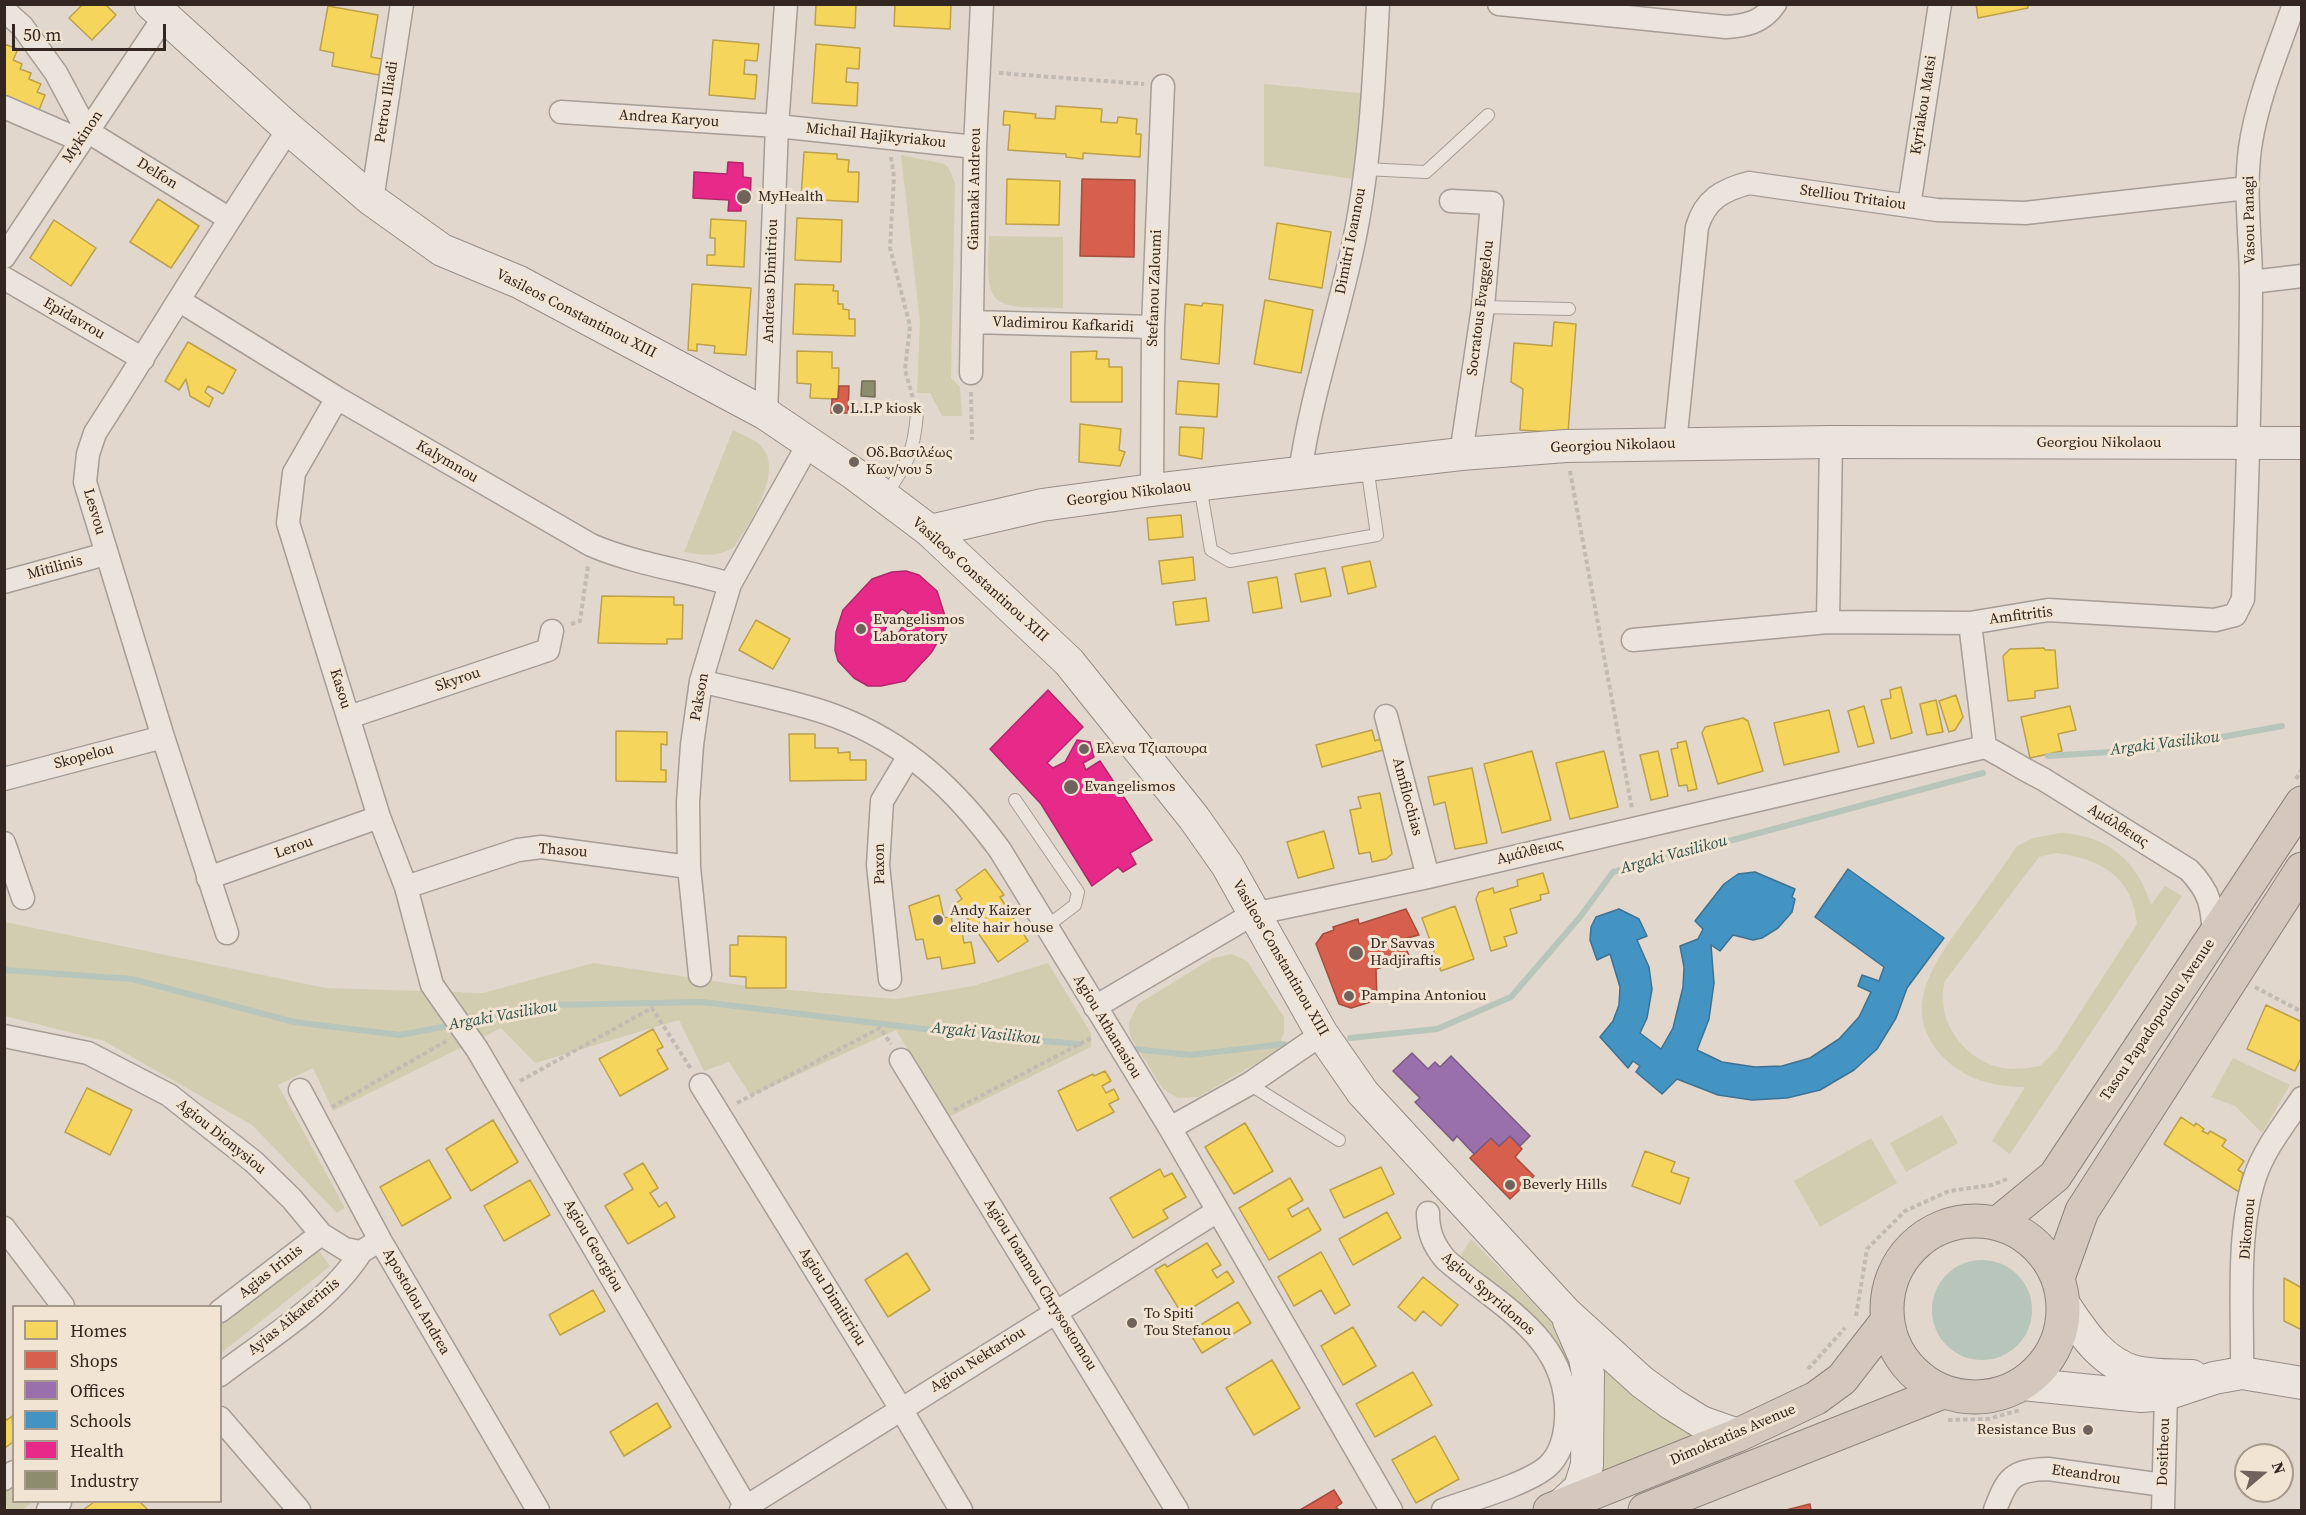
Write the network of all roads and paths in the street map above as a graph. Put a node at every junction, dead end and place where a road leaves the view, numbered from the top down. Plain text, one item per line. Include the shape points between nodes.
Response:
1 (402, 4) edge
2 (786, 4) edge
3 (982, 4) edge
4 (1378, 4) edge
5 (1499, 4) edge
6 (1775, 4) edge
7 (1940, 4) edge
8 (2294, 4) edge
9 (4, 10) edge
10 (1606, 10) edge
11 (158, 11) edge
12 (980, 71) junction
13 (1163, 86) joint
14 (4, 107) edge
15 (561, 112) dead end
16 (1488, 114) dead end
17 (777, 126) junction
18 (289, 129) junction
19 (83, 135) junction
20 (889, 137) junction
21 (975, 147) junction
22 (1364, 169) junction
23 (2247, 188) junction
24 (372, 200) junction
25 (1451, 201) dead end
26 (1909, 206) junction
27 (228, 218) junction
28 (6, 252) edge
29 (2301, 276) edge
30 (4, 278) edge
31 (2251, 282) junction
32 (180, 301) junction
33 (1483, 307) junction
34 (1569, 309) dead end
35 (973, 322) junction
36 (1153, 327) junction
37 (143, 359) junction
38 (971, 373) joint
39 (337, 398) junction
40 (917, 413) joint
41 (766, 414) junction
42 (972, 440) dead end
43 (1831, 442) junction
44 (809, 443) junction
45 (2249, 443) junction
46 (2301, 443) edge
47 (1675, 444) junction
48 (1566, 446) junction
49 (1461, 454) junction
50 (1367, 465) junction
51 (1300, 473) junction
52 (1200, 485) junction
53 (1152, 490) junction
54 (884, 497) junction
55 (930, 531) junction
56 (591, 545) junction
57 (106, 554) junction
58 (4, 582) edge
59 (730, 584) junction
60 (1828, 622) junction
61 (1970, 623) junction
62 (552, 631) joint
63 (1633, 640) dead end
64 (701, 681) junction
65 (1386, 716) dead end
66 (349, 717) junction
67 (163, 737) junction
68 (1984, 747) junction
69 (909, 756) junction
70 (4, 778) edge
71 (1015, 800) dead end
72 (2301, 803) edge
73 (379, 817) junction
74 (1635, 827) junction
75 (4, 843) edge
76 (689, 867) junction
77 (2301, 870) edge
78 (1428, 877) junction
79 (208, 878) junction
80 (406, 887) junction
81 (22, 898) dead end
82 (1253, 914) junction
83 (1046, 927) junction
84 (227, 933) dead end
85 (2214, 935) junction
86 (700, 975) dead end
87 (890, 979) dead end
88 (2246, 982) dead end
89 (432, 985) joint
90 (1095, 1007) junction
91 (2301, 1012) edge
92 (1109, 1029) junction
93 (464, 1030) junction
94 (1322, 1034) junction
95 (4, 1036) edge
96 (902, 1060) joint
97 (1250, 1083) junction
98 (701, 1085) joint
99 (300, 1090) dead end
100 (502, 1091) junction
101 (2301, 1098) edge
102 (718, 1113) junction
103 (315, 1117) junction
104 (937, 1118) junction
105 (1170, 1128) junction
106 (1339, 1140) dead end
107 (2013, 1177) dead end
108 (1216, 1212) junction
109 (1428, 1213) dead end
110 (1998, 1223) junction
111 (4, 1228) edge
112 (321, 1234) junction
113 (380, 1240) junction
114 (361, 1252) junction
115 (2061, 1290) junction
116 (62, 1305) edge
117 (222, 1309) edge
118 (1056, 1311) junction
119 (1566, 1313) junction
120 (1887, 1321) junction
121 (1805, 1372) dead end
122 (222, 1373) edge
123 (2228, 1376) junction
124 (2301, 1383) edge
125 (2024, 1384) junction
126 (1943, 1392) junction
127 (2166, 1394) junction
128 (901, 1408) junction
129 (222, 1420) edge
130 (1738, 1435) junction
131 (2163, 1485) junction
132 (1554, 1509) edge
133 (299, 1510) edge
134 (538, 1510) edge
135 (745, 1510) edge
136 (961, 1510) edge
137 (1177, 1510) edge
138 (1391, 1510) edge
139 (1443, 1510) edge
140 (1645, 1510) edge
141 (1995, 1510) edge
142 (2163, 1510) edge

1 - 24 street, Petrou Iliadi
2 - 17 street, Andreas Dimitriou
3 - 12 street, Giannaki Andreou
4 - 22 street, Dimitri Ioannou via 1373,103
5 - 10 street
6 - 10 street via 1758,21 1726,27
7 - 26 street, Kyriakou Matsi
8 - 23 street, Vasou Panagi via 2262,97 2250,147
9 - 19 street via 56,73
11 - 18 street, Vasileos Constantinou XIII
11 - 19 street, Mykinon
12 - 13 path
12 - 21 street, Giannaki Andreou
13 - 36 street, Stefanou Zaloumi
14 - 19 street, Delfon
15 - 17 street, Andrea Karyou
16 - 22 lane via 1426,172
17 - 20 street, Michail Hajikyriakou
17 - 41 street, Andreas Dimitriou
18 - 24 street, Vasileos Constantinou XIII
18 - 27 street, Lesvou
19 - 27 street, Delfon
19 - 28 street, Mykinon
20 - 21 street, Michail Hajikyriakou
20 - 40 path via 894,177 890,248 910,326 905,370
21 - 35 street, Giannaki Andreou
22 - 51 street, Dimitri Ioannou via 1354,240 1308,418
23 - 26 street, Stelliou Tritaiou via 2025,213
23 - 31 street, Vasou Panagi
24 - 41 street, Vasileos Constantinou XIII via 441,250 519,282
25 - 33 street, Socratous Evaggelou via 1492,203
26 - 47 street, Stelliou Tritaiou via 1749,183 1714,197 1702,210 1697,227
27 - 32 street, Lesvou
29 - 31 street
30 - 37 street, Epidavrou
31 - 45 street, Vasou Panagi
32 - 37 street, Lesvou
32 - 39 street, Kalymnou
33 - 34 lane
33 - 49 street, Socratous Evaggelou
35 - 36 street, Vladimirou Kafkaridi
35 - 38 street, Giannaki Andreou
36 - 53 street, Stefanou Zaloumi
37 - 57 street, Lesvou via 95,433 88,454 85,482
38 - 42 path
39 - 56 street, Kalymnou
39 - 66 street, Kasou via 294,473 288,523
40 - 54 lane via 915,445
41 - 44 street, Vasileos Constantinou XIII
43 - 45 street, Georgiou Nikolaou
43 - 47 street, Georgiou Nikolaou
43 - 60 street
44 - 54 street, Vasileos Constantinou XIII
44 - 59 street, Pakson
45 - 46 street, Georgiou Nikolaou
45 - 61 street, Amfitritis via 2243,599 2235,615 2215,620 2048,610
47 - 48 street, Georgiou Nikolaou
48 - 49 street, Georgiou Nikolaou
48 - 74 path
49 - 50 street, Georgiou Nikolaou
50 - 51 street, Georgiou Nikolaou
50 - 52 lane via 1377,535 1230,561 1211,550
51 - 52 street, Georgiou Nikolaou
52 - 53 street, Georgiou Nikolaou
53 - 55 street, Georgiou Nikolaou via 1042,505
54 - 55 street, Vasileos Constantinou XIII
55 - 82 street, Vasileos Constantinou XIII via 1069,662 1194,818 1227,865
56 - 59 street, Kalymnou via 622,557
56 - 62 path via 580,621
57 - 58 street, Mitilinis
57 - 67 street, Lesvou
59 - 64 street, Pakson
60 - 61 street, Amfitritis
60 - 63 street, Amfitritis
61 - 68 street
62 - 66 street, Skyrou via 548,650
64 - 69 street, Agiou Athanasiou via 835,716
64 - 76 street, Pakson via 687,802
65 - 78 street, Amfilochias
66 - 73 street, Kasou
67 - 70 street, Skopelou
67 - 79 street, Lesvou
68 - 74 street, Αμάλθειας
68 - 85 street, Αμάλθειας via 2012,760 2189,870 2212,904
69 - 83 street, Agiou Athanasiou via 939,778 970,810 1000,850
69 - 87 street, Paxon via 882,801 878,865
71 - 83 lane via 1077,892 1075,905
72 - 85 highway, Tasou Papadopoulou Avenue
73 - 79 street, Lerou
73 - 80 street, Kasou
74 - 78 street, Αμάλθειας
75 - 81 street
76 - 80 street, Thasou via 541,847 518,850
76 - 86 street, Pakson
77 - 115 highway via 2082,1211
78 - 82 street, Αμάλθειας
79 - 84 street, Lesvou
80 - 89 street, Kasou
82 - 90 street, Αμάλθειας
82 - 94 street, Vasileos Constantinou XIII
83 - 90 street, Agiou Athanasiou
85 - 110 highway, Tasou Papadopoulou Avenue via 2055,1176
88 - 91 path
89 - 93 street, Agiou Georgiou
90 - 92 street, Agiou Athanasiou
92 - 104 path
92 - 105 street, Agiou Athanasiou
93 - 100 street, Agiou Georgiou
93 - 103 path
94 - 97 street
94 - 119 street, Vasileos Constantinou XIII via 1363,1093
95 - 112 street, Agiou Dionysiou via 88,1053 169,1095 254,1162
96 - 102 path via 880,1028
96 - 104 street, Agiou Ioannou Chrysostomou
97 - 105 street
97 - 106 lane
98 - 100 path via 652,1008
98 - 102 street, Agiou Dimitiriou
99 - 103 street, Apostolou Andrea
100 - 135 street, Agiou Georgiou
101 - 123 street, Dikomou via 2255,1174
102 - 128 street, Agiou Dimitiriou
103 - 113 street, Apostolou Andrea
104 - 118 street, Agiou Ioannou Chrysostomou
105 - 108 street, Agiou Athanasiou
107 - 121 path via 1992,1185 1949,1191 1905,1211 1867,1248 1856,1316
108 - 118 street, Agiou Nektariou
108 - 138 street, Agiou Athanasiou
109 - 139 street, Agiou Spyridonos via 1428,1230 1445,1259 1532,1329 1546,1346 1557,1366 1567,1403 1563,1443 1549,1466
110 - 115 highway via 2023,1235 2044,1253
110 - 120 highway via 1969,1220 1941,1227 1916,1242 1898,1265 1888,1292
111 - 116 street
112 - 114 street, Agiou Dionysiou via 345,1249
112 - 117 street, Agias Irinis
113 - 114 street
113 - 134 street, Apostolou Andrea
114 - 122 street, Ayias Aikaterinis via 328,1292
115 - 123 street via 2082,1333 2105,1356 2135,1372
115 - 125 highway via 2060,1334 2046,1362
118 - 128 street, Agiou Nektariou
118 - 137 street, Agiou Ioannou Chrysostomou
119 - 130 street, Vasileos Constantinou XIII via 1672,1404 1701,1422
119 - 132 street, Vasileos Constantinou XIII via 1585,1358 1589,1391 1585,1478 1576,1494
120 - 126 highway via 1893,1344 1905,1364 1923,1381
120 - 130 highway, Dimokratias Avenue via 1842,1379 1816,1398
123 - 124 street
123 - 127 street
125 - 126 highway via 1980,1398
125 - 127 street via 2116,1395
126 - 140 highway
127 - 131 street, Dositheou
128 - 135 street, Agiou Nektariou
128 - 136 street, Agiou Dimitiriou
129 - 133 street
130 - 132 highway, Dimokratias Avenue
131 - 141 street, Eteandrou via 2031,1470 2017,1473 2009,1480
131 - 142 street, Dositheou

